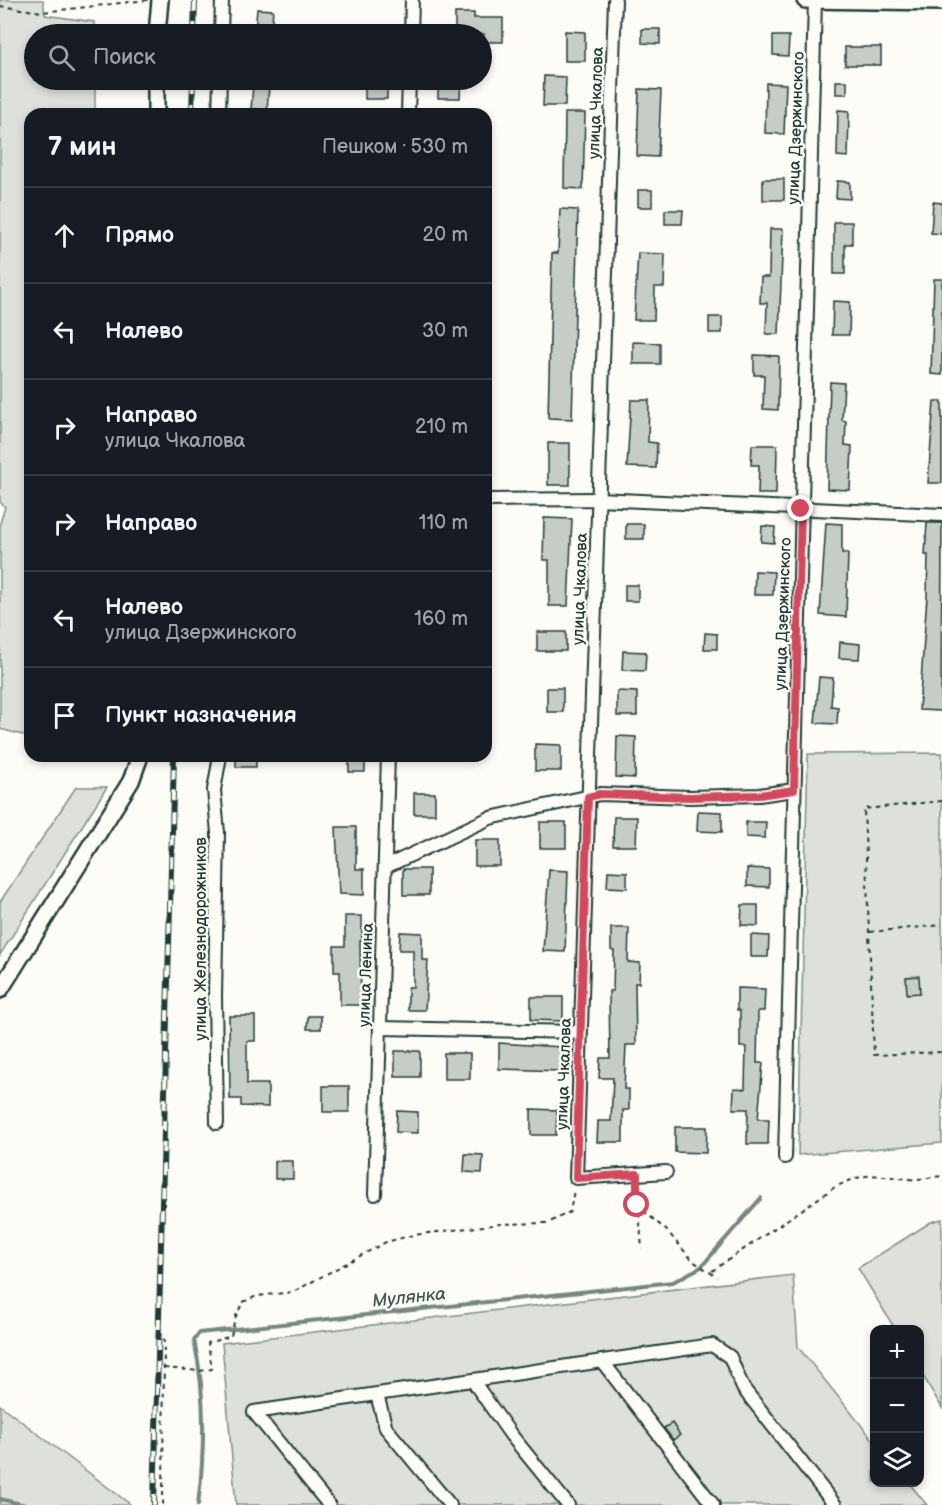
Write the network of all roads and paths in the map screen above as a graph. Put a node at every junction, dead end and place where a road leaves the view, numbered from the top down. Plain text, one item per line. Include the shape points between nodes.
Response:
1 (151, 0) edge
2 (160, 0) edge
3 (222, 0) edge
4 (412, 0) edge
5 (615, 0) edge
6 (806, 0) edge
7 (815, 0) edge
8 (942, 2) edge
9 (0, 6) edge
10 (158, 24) edge
11 (221, 24) edge
12 (411, 24) edge
13 (156, 90) edge
14 (220, 90) edge
15 (409, 90) edge
16 (156, 108) edge
17 (219, 108) edge
18 (408, 108) edge
19 (598, 499) junction
20 (492, 501) edge
21 (801, 509) junction
22 (942, 515) edge
23 (138, 762) edge
24 (219, 762) edge
25 (388, 762) edge
26 (794, 790) junction
27 (588, 797) junction
28 (942, 801) edge
29 (385, 867) junction
30 (942, 925) edge
31 (869, 932) junction
32 (0, 990) edge
33 (380, 1028) junction
34 (580, 1032) junction
35 (942, 1052) edge
36 (217, 1123) dead end
37 (785, 1157) dead end
38 (666, 1172) dead end
39 (637, 1174) junction
40 (942, 1176) edge
41 (576, 1178) junction
42 (375, 1194) dead end
43 (637, 1205) junction
44 (642, 1249) dead end
45 (712, 1271) junction
46 (717, 1277) dead end
47 (164, 1336) dead end
48 (602, 1361) junction
49 (164, 1368) junction
50 (473, 1381) junction
51 (377, 1395) junction
52 (163, 1505) edge
53 (329, 1505) edge
54 (450, 1505) edge
55 (568, 1505) edge
56 (713, 1505) edge
57 (835, 1505) edge

1 - 9 path via 42,12
2 - 10 main road
3 - 11 street
4 - 12 street
5 - 19 street, улица Чкалова
6 - 7 main road
7 - 8 main road
7 - 21 street, улица Дзержинского
13 - 16 main road
14 - 17 street
15 - 18 street
19 - 20 street
19 - 21 street
19 - 27 street, улица Чкалова
21 - 22 street
21 - 26 street, улица Дзержинского
23 - 32 main road via 131,781
24 - 36 street, улица Железнодорожников via 214,790 218,833
25 - 29 street, улица Ленина
26 - 27 street via 731,796
26 - 37 street, улица Дзержинского
27 - 29 street via 490,818
27 - 34 street, улица Чкалова
28 - 31 path via 864,809
29 - 33 street, улица Ленина
30 - 31 path
31 - 35 path via 874,1055
33 - 34 street
33 - 42 street, улица Ленина
34 - 41 street, улица Чкалова
38 - 39 street
39 - 41 street
39 - 43 path
40 - 45 path via 910,1179 874,1173 853,1178
41 - 49 path via 570,1212 548,1223 500,1224 386,1242 293,1292 257,1296 243,1302 234,1318 231,1336 207,1343 212,1369
43 - 44 path
43 - 45 path via 693,1261
45 - 46 path
47 - 49 path
48 - 50 street
48 - 56 street
48 - 57 street via 712,1345 730,1357 743,1388
49 - 52 path
50 - 51 street
50 - 55 street
51 - 53 street via 254,1413
51 - 54 street via 386,1428

